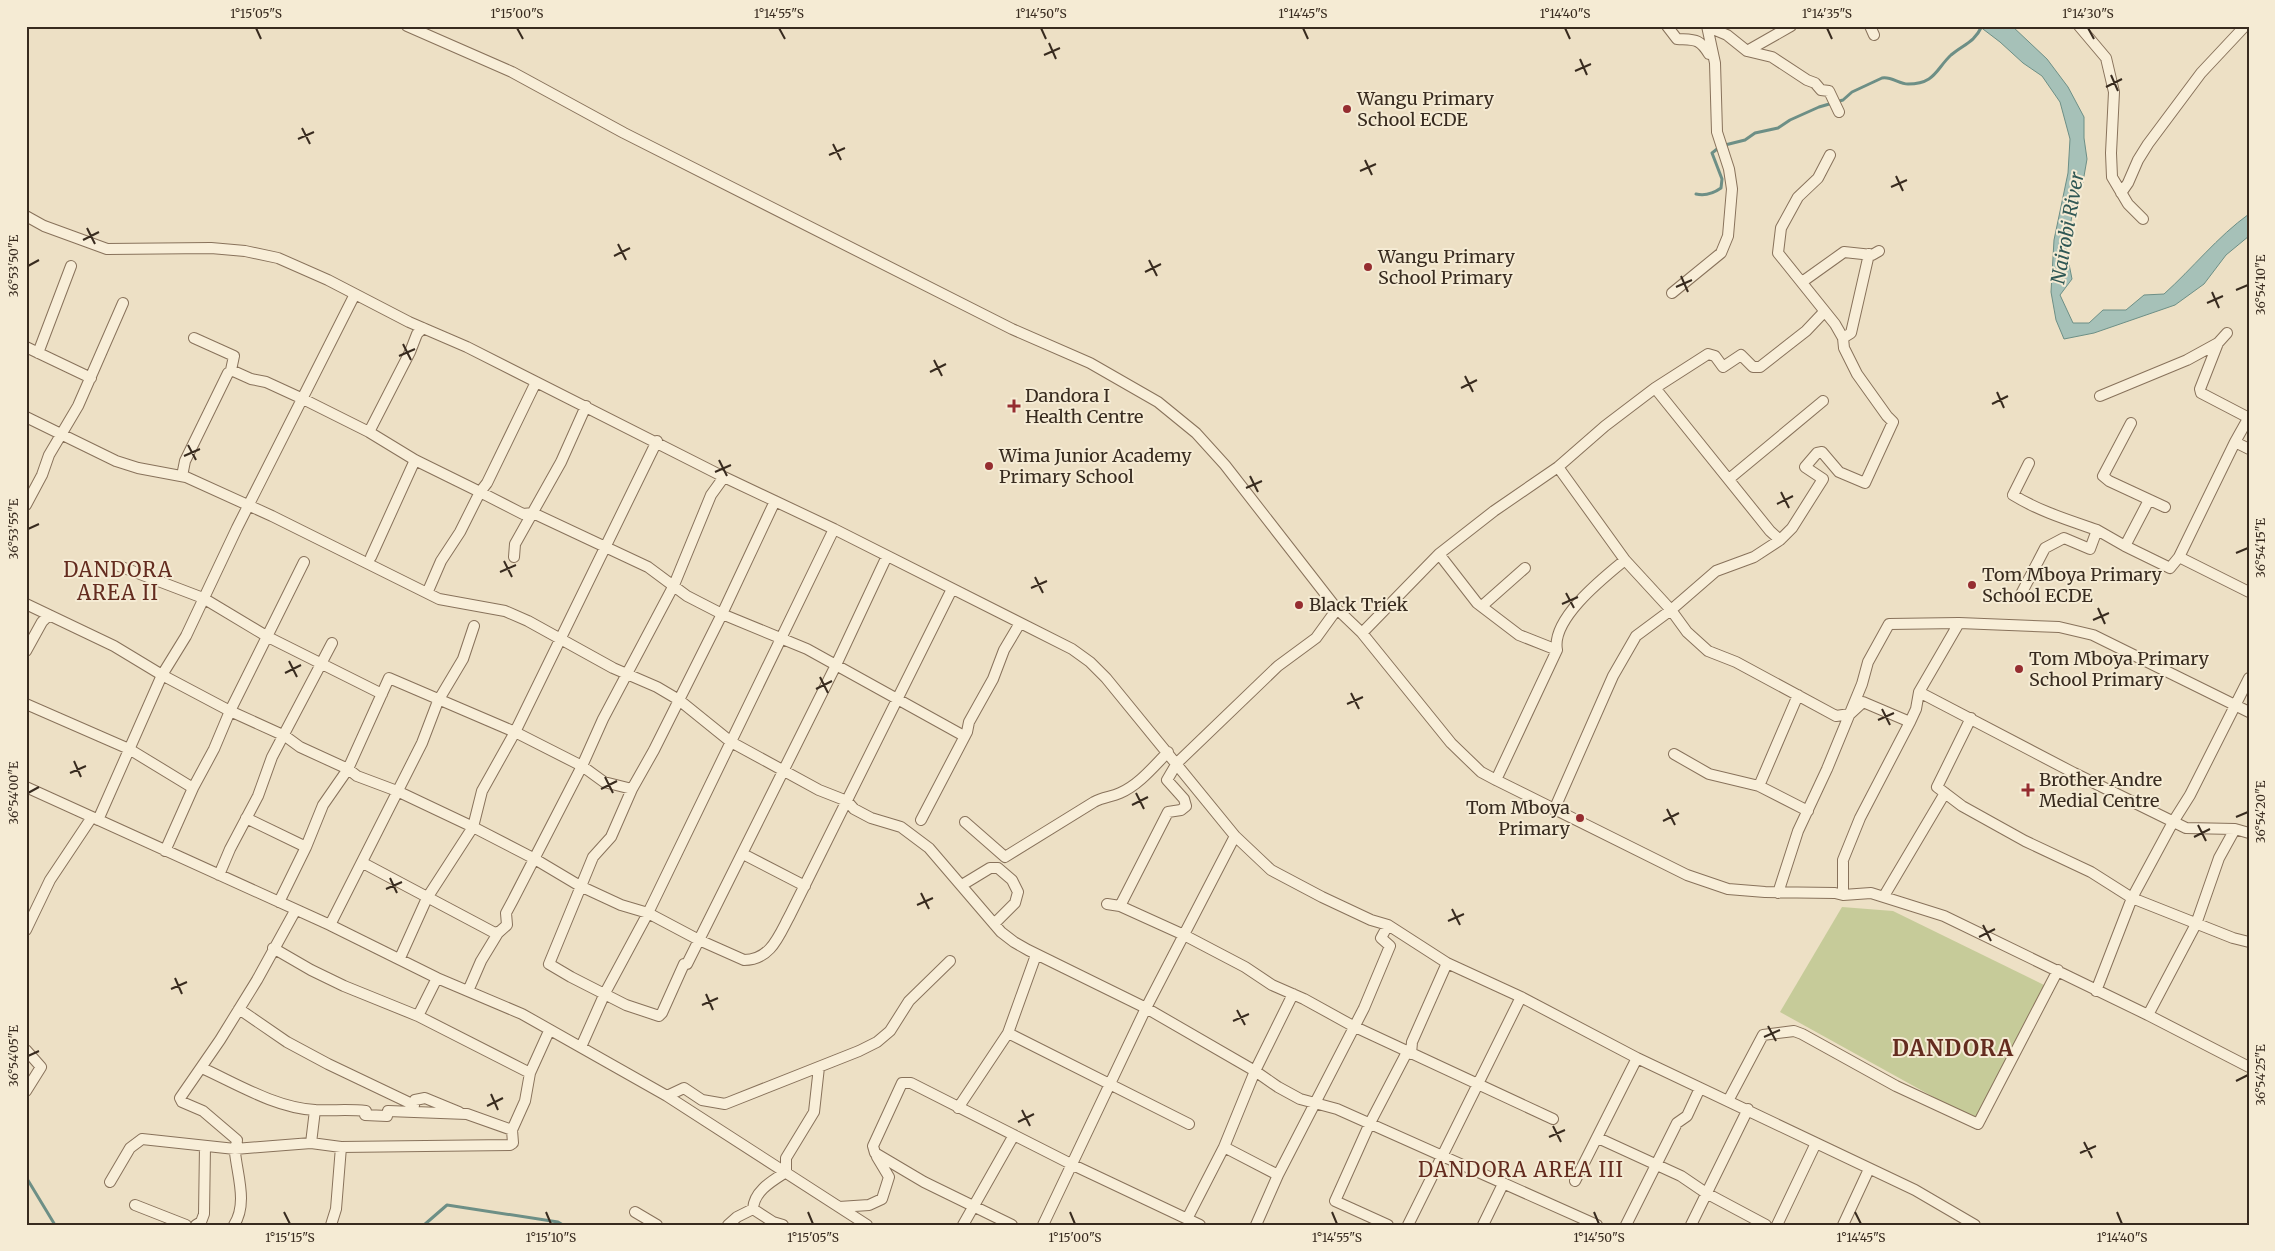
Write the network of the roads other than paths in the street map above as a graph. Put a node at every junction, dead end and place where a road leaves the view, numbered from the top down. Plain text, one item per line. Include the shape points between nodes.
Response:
1 (407, 26) edge
2 (1667, 26) edge
3 (1791, 26) edge
4 (2079, 26) edge
5 (2245, 26) edge
6 (1707, 27) edge
7 (1747, 51) junction
8 (1715, 63) junction
9 (1836, 105) dead end
10 (1830, 155) dead end
11 (2121, 193) junction
12 (26, 216) edge
13 (2143, 219) dead end
14 (71, 266) dead end
15 (1802, 282) junction
16 (1672, 293) dead end
17 (356, 294) junction
18 (123, 303) dead end
19 (1824, 312) junction
20 (423, 328) junction
21 (2227, 333) dead end
22 (194, 338) dead end
23 (1843, 338) junction
24 (2218, 343) junction
25 (26, 347) edge
26 (38, 353) junction
27 (232, 370) junction
28 (90, 378) junction
29 (536, 382) junction
30 (1655, 388) junction
31 (2100, 396) dead end
32 (303, 399) junction
33 (1823, 402) dead end
34 (586, 406) junction
35 (26, 417) edge
36 (2249, 418) edge
37 (2130, 424) dead end
38 (369, 432) junction
39 (61, 435) junction
40 (657, 441) junction
41 (2236, 442) junction
42 (2249, 449) edge
43 (415, 460) junction
44 (2029, 463) dead end
45 (1558, 467) junction
46 (183, 471) dead end
47 (724, 477) junction
48 (1729, 479) junction
49 (480, 492) junction
50 (2149, 500) junction
51 (775, 501) junction
52 (26, 505) edge
53 (248, 506) junction
54 (2165, 507) dead end
55 (533, 513) junction
56 (834, 529) junction
57 (2097, 530) junction
58 (1780, 540) junction
59 (2126, 546) junction
60 (604, 547) junction
61 (1439, 554) junction
62 (371, 556) dead end
63 (887, 556) junction
64 (514, 557) dead end
65 (2179, 557) junction
66 (1625, 560) junction
67 (304, 562) dead end
68 (119, 566) dead end
69 (1525, 568) dead end
70 (674, 586) junction
71 (952, 589) junction
72 (428, 591) dead end
73 (2249, 592) edge
74 (2020, 596) dead end
75 (203, 598) junction
76 (26, 604) edge
77 (1482, 606) junction
78 (1337, 609) junction
79 (1671, 610) junction
80 (722, 614) junction
81 (49, 615) junction
82 (1020, 623) junction
83 (1960, 623) junction
84 (474, 626) dead end
85 (1362, 634) junction
86 (268, 637) junction
87 (560, 638) junction
88 (781, 639) junction
89 (332, 643) dead end
90 (1557, 650) junction
91 (26, 651) edge
92 (320, 664) junction
93 (836, 666) junction
94 (162, 675) junction
95 (627, 675) junction
96 (2249, 678) edge
97 (1919, 692) junction
98 (382, 694) junction
99 (1798, 695) junction
100 (898, 699) junction
101 (679, 700) junction
102 (438, 701) junction
103 (26, 704) edge
104 (2235, 706) junction
105 (230, 711) junction
106 (2249, 712) edge
107 (1850, 714) junction
108 (1971, 718) junction
109 (1910, 722) junction
110 (515, 732) junction
111 (285, 736) junction
112 (964, 736) junction
113 (731, 742) junction
114 (129, 750) junction
115 (1168, 752) junction
116 (1674, 754) dead end
117 (1177, 763) junction
118 (582, 766) junction
119 (348, 769) junction
120 (783, 770) junction
121 (1496, 780) junction
122 (1759, 786) junction
123 (26, 787) edge
124 (193, 788) junction
125 (632, 788) junction
126 (398, 791) junction
127 (1945, 793) junction
128 (847, 801) junction
129 (1554, 810) junction
130 (1808, 811) junction
131 (246, 818) junction
132 (95, 819) junction
133 (921, 820) dead end
134 (965, 822) dead end
135 (2173, 822) junction
136 (473, 827) junction
137 (2235, 829) junction
138 (2249, 833) edge
139 (1235, 836) junction
140 (306, 847) junction
141 (165, 851) junction
142 (743, 854) junction
143 (534, 858) junction
144 (363, 863) junction
145 (220, 875) junction
146 (962, 885) junction
147 (580, 886) junction
148 (805, 886) junction
149 (1778, 893) junction
150 (1843, 895) junction
151 (1884, 896) junction
152 (427, 898) junction
153 (2132, 898) junction
154 (279, 902) junction
155 (1107, 904) dead end
156 (1120, 906) junction
157 (295, 911) junction
158 (648, 914) junction
159 (994, 924) junction
160 (2196, 924) junction
161 (330, 925) junction
162 (1388, 926) junction
163 (26, 930) edge
164 (498, 933) junction
165 (1184, 935) junction
166 (699, 940) junction
167 (2249, 942) edge
168 (273, 948) junction
169 (1036, 955) junction
170 (400, 958) junction
171 (950, 962) dead end
172 (1447, 963) junction
173 (2058, 970) junction
174 (437, 978) junction
175 (468, 991) junction
176 (2096, 991) junction
177 (605, 993) junction
178 (1293, 994) junction
179 (1521, 997) junction
180 (1146, 1008) junction
181 (238, 1009) junction
182 (2148, 1015) junction
183 (418, 1016) junction
184 (1354, 1026) junction
185 (549, 1031) junction
186 (1008, 1033) junction
187 (581, 1047) junction
188 (26, 1050) edge
189 (1409, 1053) junction
190 (1637, 1058) junction
191 (820, 1067) junction
192 (2249, 1067) edge
193 (202, 1068) junction
194 (1256, 1071) junction
195 (530, 1073) junction
196 (1478, 1084) junction
197 (1110, 1085) junction
198 (1700, 1088) junction
199 (26, 1091) edge
200 (667, 1096) junction
201 (1728, 1101) junction
202 (1315, 1104) junction
203 (414, 1108) junction
204 (958, 1108) junction
205 (315, 1110) junction
206 (1748, 1110) junction
207 (1553, 1119) dead end
208 (1370, 1123) junction
209 (1189, 1124) dead end
210 (512, 1130) junction
211 (1014, 1135) junction
212 (1598, 1138) junction
213 (312, 1143) junction
214 (1816, 1143) junction
215 (205, 1146) junction
216 (341, 1147) junction
217 (1224, 1147) junction
218 (235, 1149) junction
219 (875, 1153) junction
220 (1441, 1157) junction
221 (1656, 1164) junction
222 (1073, 1165) junction
223 (1869, 1169) junction
224 (786, 1172) junction
225 (1278, 1175) junction
226 (1575, 1181) dead end
227 (110, 1182) dead end
228 (1503, 1184) junction
229 (1706, 1193) junction
230 (135, 1205) dead end
231 (839, 1207) junction
232 (973, 1207) junction
233 (753, 1210) junction
234 (635, 1212) dead end
235 (1187, 1219) junction
236 (1973, 1224) edge
237 (186, 1225) edge
238 (196, 1225) edge
239 (234, 1225) edge
240 (331, 1225) edge
241 (657, 1225) edge
242 (728, 1225) edge
243 (783, 1225) edge
244 (867, 1225) edge
245 (963, 1225) edge
246 (1012, 1225) edge
247 (1043, 1225) edge
248 (1200, 1225) edge
249 (1256, 1225) edge
250 (1388, 1225) edge
251 (1408, 1225) edge
252 (1483, 1225) edge
253 (1597, 1225) edge
254 (1626, 1225) edge
255 (1691, 1225) edge
256 (1766, 1225) edge
257 (1777, 1225) edge
258 (1843, 1225) edge

1 - 78 street via 512,72 633,138 1012,329 1090,364 1158,402 1196,433 1225,465
2 - 8 street via 1677,39 1702,43
3 - 7 street
4 - 11 street via 2106,58 2114,92 2112,177
5 - 11 street via 2202,73 2148,144
6 - 7 street via 1727,35
6 - 8 street
7 - 9 street via 1772,57 1821,90 1829,91
8 - 16 street via 1717,132 1732,189 1728,236 1721,253
10 - 15 street via 1818,178 1798,197 1781,228 1778,253
11 - 13 street
12 - 17 street via 107,249 211,248 278,258
14 - 26 street
15 - 19 street
15 - 23 street via 1844,252 1874,253 1852,332
17 - 20 street
17 - 32 street
18 - 28 street
19 - 23 street
19 - 30 street via 1806,331 1760,367 1753,367 1741,355 1724,367 1715,356 1708,354
20 - 29 street
20 - 38 street via 417,334
21 - 24 street
22 - 27 street via 234,356
23 - 58 street via 1856,374 1893,422 1865,483 1840,472 1822,452 1817,453 1805,467 1823,479 1792,528
24 - 31 street via 2187,360
24 - 36 street via 2201,393
25 - 26 street
26 - 28 street
27 - 32 street
27 - 46 street via 185,461
28 - 39 street
29 - 34 street
29 - 49 street
30 - 45 street
30 - 48 street
32 - 38 street
32 - 53 street
33 - 48 street
34 - 40 street
34 - 55 street
35 - 39 street
36 - 41 street
37 - 50 street via 2103,476
38 - 43 street
39 - 52 street
39 - 53 street via 116,461 186,477
40 - 47 street
40 - 60 street
41 - 42 street
41 - 65 street
43 - 49 street
43 - 62 street
44 - 57 street via 2013,495 2052,514
45 - 61 street
45 - 66 street
47 - 51 street
47 - 70 street via 711,495
48 - 58 street
49 - 55 street via 523,514
49 - 72 street
50 - 54 street
50 - 59 street
51 - 56 street
51 - 80 street
53 - 75 street
53 - 87 street via 439,599 505,611
55 - 60 street
55 - 64 street via 515,544
56 - 63 street
56 - 88 street
57 - 59 street
57 - 74 street via 2090,549 2064,538 2045,548
58 - 79 street via 1754,557 1716,571
59 - 65 street via 2170,568
60 - 70 street via 648,567
60 - 87 street
61 - 77 street via 1477,604
61 - 85 street
63 - 71 street
63 - 93 street
65 - 73 street
66 - 79 street
66 - 90 street via 1575,604 1556,641
67 - 86 street
68 - 75 street
69 - 77 street
70 - 80 street
70 - 95 street
71 - 82 street
71 - 100 street
75 - 86 street
75 - 94 street via 186,636
76 - 81 street
77 - 90 street via 1519,635
78 - 85 street
78 - 117 street via 1316,638 1278,666
79 - 99 street via 1687,632 1708,651
79 - 129 street via 1636,636 1612,676
80 - 88 street
80 - 101 street
81 - 91 street
81 - 94 street via 114,646
82 - 112 street
82 - 115 street via 1072,649 1090,662
83 - 97 street
83 - 104 street via 2059,627 2093,635
83 - 107 street via 1889,624 1868,662
84 - 102 street via 463,659
85 - 121 street via 1451,743 1481,772
86 - 92 street
86 - 105 street
87 - 95 street
87 - 110 street
88 - 93 street
88 - 113 street
89 - 92 street
90 - 121 street
92 - 98 street
92 - 111 street
93 - 100 street
93 - 120 street
94 - 105 street
94 - 114 street
95 - 101 street
95 - 118 street
96 - 104 street
97 - 108 street
97 - 109 street
98 - 102 street via 389,678
98 - 119 street
99 - 107 street via 1836,716
99 - 122 street
100 - 112 street
100 - 128 street
101 - 113 street
101 - 125 street
102 - 110 street
102 - 126 street
103 - 114 street
104 - 106 street
104 - 135 street via 2190,796
105 - 111 street
105 - 124 street
107 - 109 street via 1863,702
107 - 130 street
108 - 127 street via 1937,787
108 - 135 street
109 - 150 street via 1860,818 1843,860
110 - 118 street
110 - 136 street via 482,791
111 - 119 street
111 - 131 street via 272,756 258,796
112 - 133 street
113 - 120 street
113 - 158 street
114 - 124 street
114 - 132 street
115 - 117 street
115 - 134 street via 1120,793 1105,796 1005,857
116 - 122 street via 1709,774
117 - 139 street
117 - 156 street via 1167,780 1186,806 1168,812
118 - 125 street via 604,782
118 - 143 street
119 - 126 street via 357,776
119 - 140 street via 323,805
120 - 128 street
120 - 142 street
121 - 129 street
122 - 130 street
123 - 132 street
124 - 141 street
125 - 147 street via 611,837 593,857
126 - 136 street
126 - 144 street
127 - 151 street
127 - 153 street via 1962,806 2091,872
128 - 146 street via 871,818 901,827 916,836
128 - 148 street
129 - 149 street via 1687,875 1728,889
130 - 149 street via 1798,831
131 - 140 street
131 - 145 street
132 - 141 street
132 - 163 street via 50,880
135 - 137 street via 2186,828
135 - 153 street
136 - 143 street
136 - 152 street
137 - 138 street
137 - 160 street via 2219,858
139 - 162 street via 1271,870
139 - 165 street
140 - 154 street
141 - 145 street
142 - 148 street
142 - 166 street
143 - 147 street
143 - 164 street via 506,913 507,925
144 - 152 street
144 - 161 street
145 - 154 street
146 - 159 street
146 - 159 street via 990,868 998,868 1012,880 1018,892 1015,903
147 - 158 street
147 - 177 street via 550,964
148 - 166 street via 771,948 758,958 744,960
149 - 150 street
150 - 151 street via 1871,893
151 - 173 street via 1944,916
152 - 164 street
152 - 170 street
153 - 160 street
153 - 176 street
154 - 157 street
155 - 156 street
156 - 165 street
157 - 161 street
157 - 168 street
158 - 166 street
158 - 177 street
159 - 169 street via 1014,942
160 - 167 street
160 - 182 street
161 - 170 street
162 - 172 street
162 - 184 street via 1381,938 1390,946
164 - 175 street
165 - 178 street
165 - 180 street
166 - 177 street via 660,1015 626,1005
168 - 181 street
168 - 183 street via 344,986
169 - 180 street
169 - 186 street
170 - 174 street
171 - 191 street via 910,1001 890,1031 865,1048
172 - 179 street
172 - 189 street
173 - 176 street
173 - 201 street via 1978,1124 1896,1086 1794,1031 1763,1035
174 - 175 street
174 - 183 street
175 - 185 street via 522,1014
176 - 182 street
177 - 187 street
178 - 184 street
178 - 194 street
179 - 190 street
179 - 196 street
180 - 194 street
180 - 197 street
181 - 193 street
181 - 203 street via 287,1042
182 - 192 street
183 - 195 street
184 - 189 street
184 - 202 street
185 - 187 street
185 - 195 street
186 - 197 street
186 - 204 street
187 - 200 street
188 - 199 street via 41,1067
189 - 196 street
189 - 208 street
190 - 198 street
190 - 212 street
191 - 200 street via 725,1104 702,1100 684,1088
191 - 224 street via 814,1112 786,1158
193 - 205 street via 278,1102
193 - 218 street via 180,1100 203,1111 226,1129 236,1139
194 - 202 street via 1278,1087
194 - 217 street
195 - 210 street via 525,1101
196 - 207 street
196 - 220 street
197 - 209 street
197 - 222 street
198 - 201 street
198 - 221 street
200 - 224 street
201 - 206 street
202 - 208 street via 1338,1109
202 - 225 street
203 - 205 street via 388,1111 387,1116 365,1115 366,1111 349,1109
203 - 210 street via 467,1114
204 - 211 street
204 - 219 street via 904,1081 877,1137 873,1148
205 - 213 street
206 - 214 street
206 - 229 street
208 - 220 street
208 - 250 street via 1335,1201
210 - 216 street via 513,1143 507,1146
211 - 222 street
211 - 232 street
212 - 221 street
212 - 226 street
213 - 216 street
213 - 218 street
214 - 223 street
214 - 257 street
215 - 218 street
215 - 227 street via 142,1139 130,1148
215 - 238 street via 204,1214
216 - 240 street via 336,1209
217 - 225 street
217 - 235 street
218 - 239 street via 240,1178 240,1209
219 - 231 street via 890,1177 882,1199 870,1205
219 - 232 street
220 - 228 street
220 - 251 street
221 - 229 street
221 - 254 street
222 - 235 street
222 - 247 street
223 - 236 street via 1915,1190
223 - 258 street
224 - 231 street
224 - 233 street via 764,1186 753,1202
225 - 249 street
228 - 252 street
228 - 253 street
229 - 255 street
229 - 256 street
230 - 237 street
231 - 244 street
232 - 245 street
232 - 246 street
233 - 242 street
233 - 243 street
234 - 241 street
235 - 248 street

